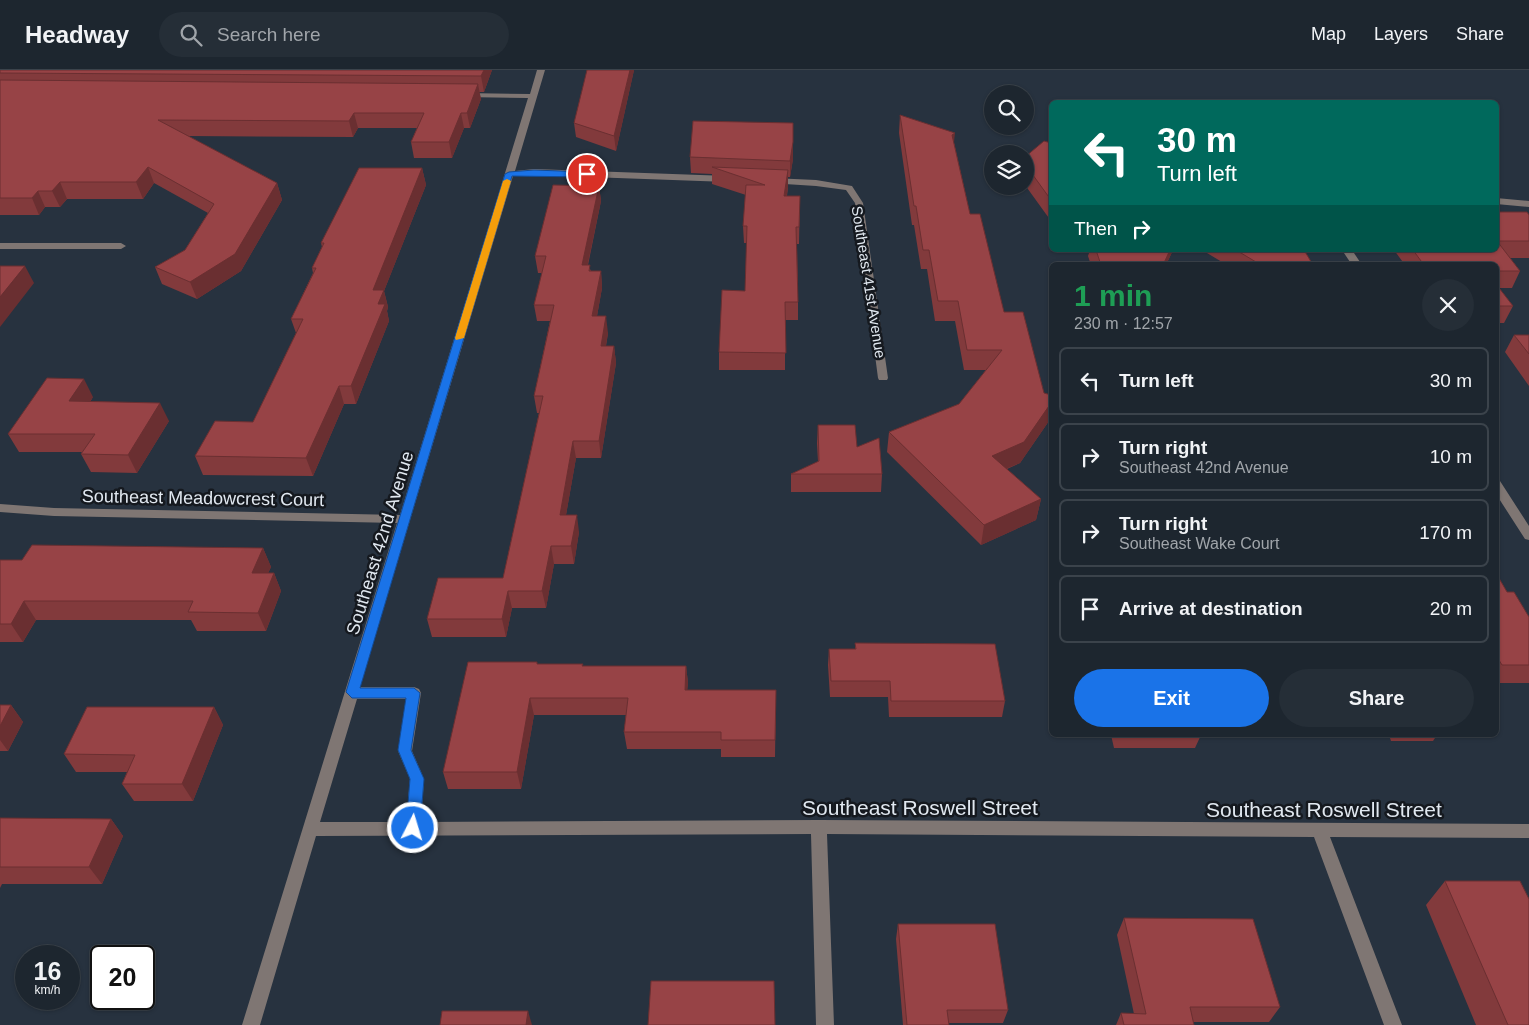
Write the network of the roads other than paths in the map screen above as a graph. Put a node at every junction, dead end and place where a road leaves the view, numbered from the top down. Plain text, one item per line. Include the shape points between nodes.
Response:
1 (541, 70) edge
2 (451, 95) edge
3 (533, 96) junction
4 (509, 174) junction
5 (737, 180) edge
6 (766, 181) edge
7 (1499, 201) edge
8 (1529, 204) edge
9 (0, 246) edge
10 (121, 246) dead end
11 (884, 378) dead end
12 (1499, 489) edge
13 (0, 508) edge
14 (406, 519) junction
15 (1529, 536) edge
16 (352, 692) junction
17 (819, 827) junction
18 (413, 828) junction
19 (310, 829) junction
20 (1320, 831) junction
21 (1529, 831) edge
22 (251, 1025) edge
23 (825, 1025) edge
24 (1393, 1025) edge

1 - 3 street, Southeast 42nd Avenue
2 - 3 street
3 - 4 street, Southeast 42nd Avenue
4 - 5 street via 534,172
4 - 14 street, Southeast 42nd Avenue
6 - 11 street, Southeast 41st Avenue via 816,182 849,188 859,203
7 - 8 street
9 - 10 street
12 - 15 street
13 - 14 street, Southeast Meadowcrest Court via 54,512
14 - 16 street, Southeast 42nd Avenue
16 - 18 street via 414,693 405,750 417,779
16 - 19 street, Southeast 42nd Avenue
17 - 18 street, Southeast Roswell Street
17 - 20 street, Southeast Roswell Street
17 - 23 street
18 - 19 street, Southeast Roswell Street
19 - 22 street, Southeast 42nd Avenue
20 - 21 street, Southeast Roswell Street
20 - 24 street

